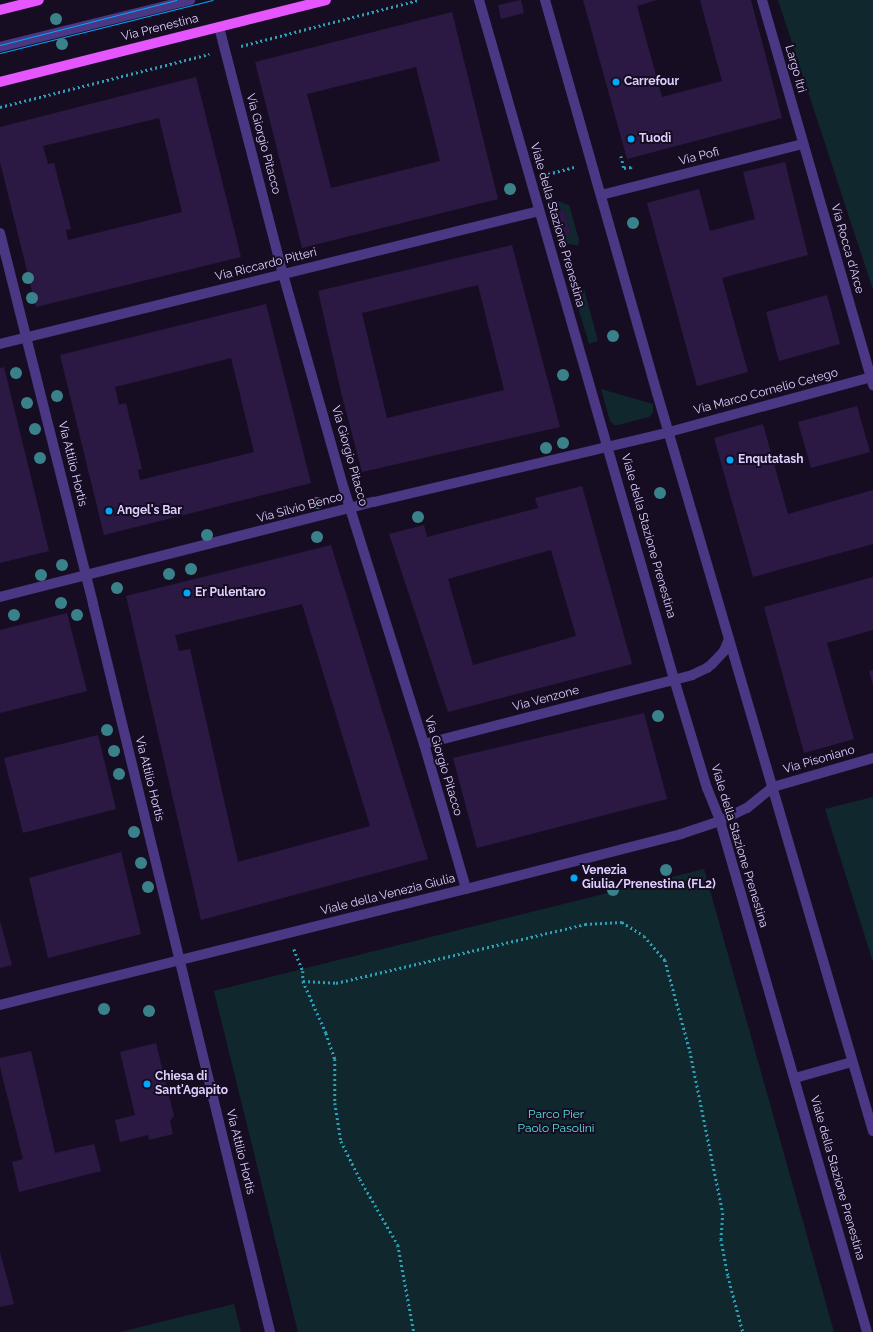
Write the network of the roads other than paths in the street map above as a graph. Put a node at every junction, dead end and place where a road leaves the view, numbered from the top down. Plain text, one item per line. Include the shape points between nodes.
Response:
1 (40, 0) edge
2 (190, 0) edge
3 (326, 0) edge
4 (479, 0) edge
5 (546, 0) edge
6 (762, 0) edge
7 (0, 10) edge
8 (219, 27) junction
9 (0, 48) edge
10 (0, 82) edge
11 (803, 144) junction
12 (601, 195) junction
13 (539, 211) junction
14 (0, 233) edge
15 (283, 274) junction
16 (27, 338) junction
17 (0, 344) edge
18 (872, 381) edge
19 (669, 432) junction
20 (608, 446) junction
21 (350, 508) junction
22 (87, 577) junction
23 (0, 597) edge
24 (729, 639) junction
25 (674, 679) junction
26 (424, 744) junction
27 (873, 758) edge
28 (773, 787) junction
29 (720, 821) junction
30 (466, 890) junction
31 (180, 959) junction
32 (0, 1005) edge
33 (852, 1062) junction
34 (794, 1078) junction
35 (873, 1131) edge
36 (270, 1332) edge
37 (867, 1332) edge

1 - 7 main road
2 - 9 street
3 - 8 main road, Via Prenestina
4 - 13 street, Viale della Stazione Prenestina
5 - 12 street
6 - 11 street, Largo Itri
8 - 10 main road, Via Prenestina
8 - 15 street, Via Giorgio Pitacco
11 - 12 street, Via Pofi
11 - 18 street, Via Rocca d'Arce
12 - 19 street
13 - 15 street, Via Riccardo Pitteri
13 - 20 street, Viale della Stazione Prenestina
14 - 16 street, Via Attilio Hortis
15 - 16 street, Via Riccardo Pitteri
15 - 21 street, Via Giorgio Pitacco
16 - 17 street, Via Riccardo Pitteri
16 - 22 street, Via Attilio Hortis
18 - 19 street, Via Marco Cornelio Cetego
19 - 20 street, Via Marco Cornelio Cetego
19 - 24 street
20 - 21 street, Via Silvio Benco
20 - 25 street, Viale della Stazione Prenestina
21 - 22 street, Via Silvio Benco
21 - 26 street, Via Giorgio Pitacco
22 - 23 street, Via Silvio Benco
22 - 31 street, Via Attilio Hortis
24 - 25 street, Via Venzone via 719,657 707,668
24 - 28 street
25 - 26 street, Via Venzone
25 - 29 street, Viale della Stazione Prenestina via 707,788
26 - 30 street, Via Giorgio Pitacco
27 - 28 street, Via Pisoniano
28 - 29 street, Viale della Venezia Giulia via 757,801
28 - 33 street
29 - 30 street, Viale della Venezia Giulia via 681,834
29 - 34 street, Viale della Stazione Prenestina
30 - 31 street, Viale della Venezia Giulia
31 - 32 street, Viale della Venezia Giulia
31 - 36 street, Via Attilio Hortis
33 - 34 street
33 - 35 street
34 - 37 street, Viale della Stazione Prenestina

